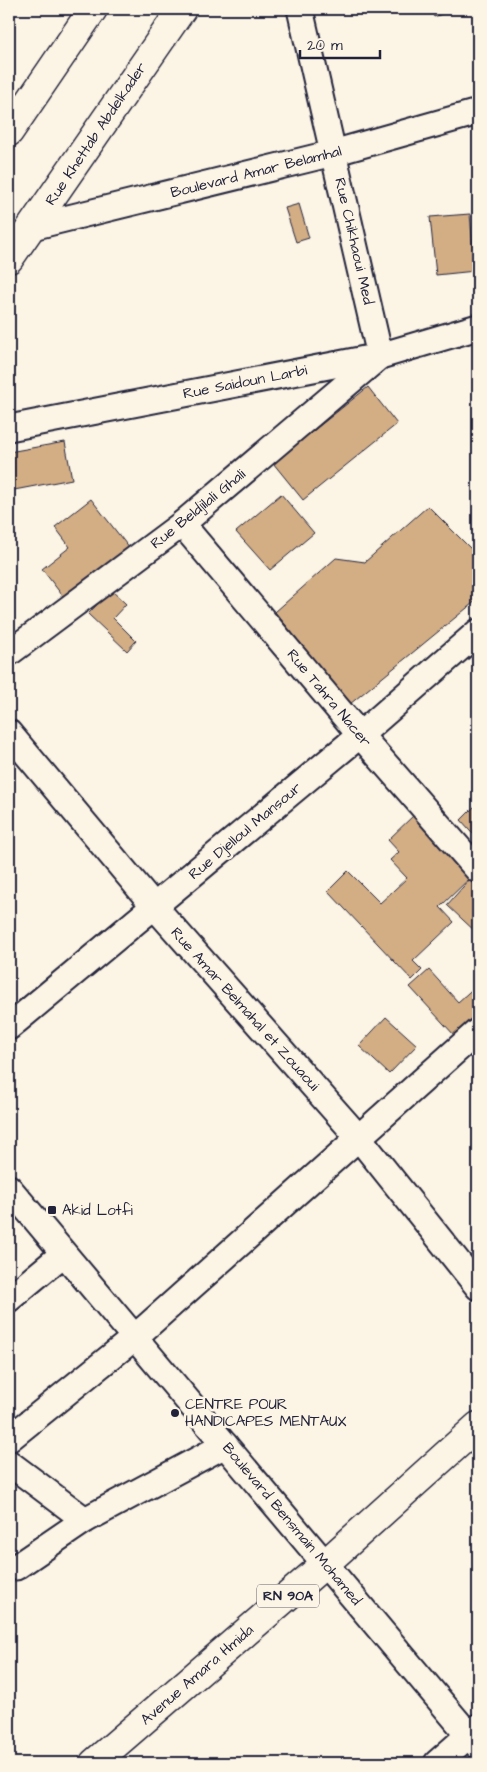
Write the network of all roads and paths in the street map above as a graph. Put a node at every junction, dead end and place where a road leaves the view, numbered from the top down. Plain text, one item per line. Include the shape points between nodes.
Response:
1 (93, 9) edge
2 (182, 9) edge
3 (300, 9) edge
4 (478, 112) edge
5 (9, 132) edge
6 (334, 153) junction
7 (32, 227) junction
8 (9, 259) edge
9 (478, 327) edge
10 (380, 356) junction
11 (9, 428) edge
12 (182, 524) junction
13 (478, 632) edge
14 (9, 653) edge
15 (9, 733) edge
16 (360, 736) junction
17 (478, 870) edge
18 (154, 906) junction
19 (9, 1027) edge
20 (478, 1032) edge
21 (359, 1138) junction
22 (9, 1188) edge
23 (64, 1254) junction
24 (478, 1287) edge
25 (9, 1299) edge
26 (134, 1338) junction
27 (478, 1426) edge
28 (9, 1439) edge
29 (225, 1446) junction
30 (9, 1463) edge
31 (85, 1520) junction
32 (326, 1563) junction
33 (16, 1566) dead end
34 (475, 1736) edge
35 (94, 1763) edge
36 (437, 1763) edge

1 - 5 main road
2 - 7 main road, Rue Khettab Abdelkader
3 - 6 street, Rue Chikhaoui Med
4 - 6 street, Boulevard Amar Belamhal
6 - 7 street, Boulevard Amar Belamhal
6 - 10 street, Rue Chikhaoui Med
7 - 8 main road, Rue Khettab Abdelkader
9 - 10 street, Rue Saidoun Larbi
10 - 11 street, Rue Saidoun Larbi
10 - 12 street, Rue Beldjilali Ghali
12 - 14 street, Rue Beldjilali Ghali
12 - 16 street, Rue Tahra Nacer
13 - 16 street, Rue Djelloul Mansour
15 - 18 street, Rue Amar Belmahal et Zouaoui
16 - 17 street, Rue Tahra Nacer
16 - 18 street, Rue Djelloul Mansour
18 - 19 street, Rue Djelloul Mansour
18 - 21 street, Rue Amar Belmahal et Zouaoui
20 - 21 street
21 - 24 street, Rue Amar Belmahal et Zouaoui
21 - 26 street
22 - 23 street, Boulevard Bensmain Mohamed
23 - 25 street
23 - 26 street, Boulevard Bensmain Mohamed
26 - 28 street
26 - 29 street, Boulevard Bensmain Mohamed
27 - 32 main road, Avenue Amara Hmida / RN 90A
29 - 31 street
29 - 32 street, Boulevard Bensmain Mohamed
30 - 31 street
31 - 33 street
32 - 34 street, Boulevard Bensmain Mohamed
32 - 35 main road, Avenue Amara Hmida / RN 90A
34 - 36 street

